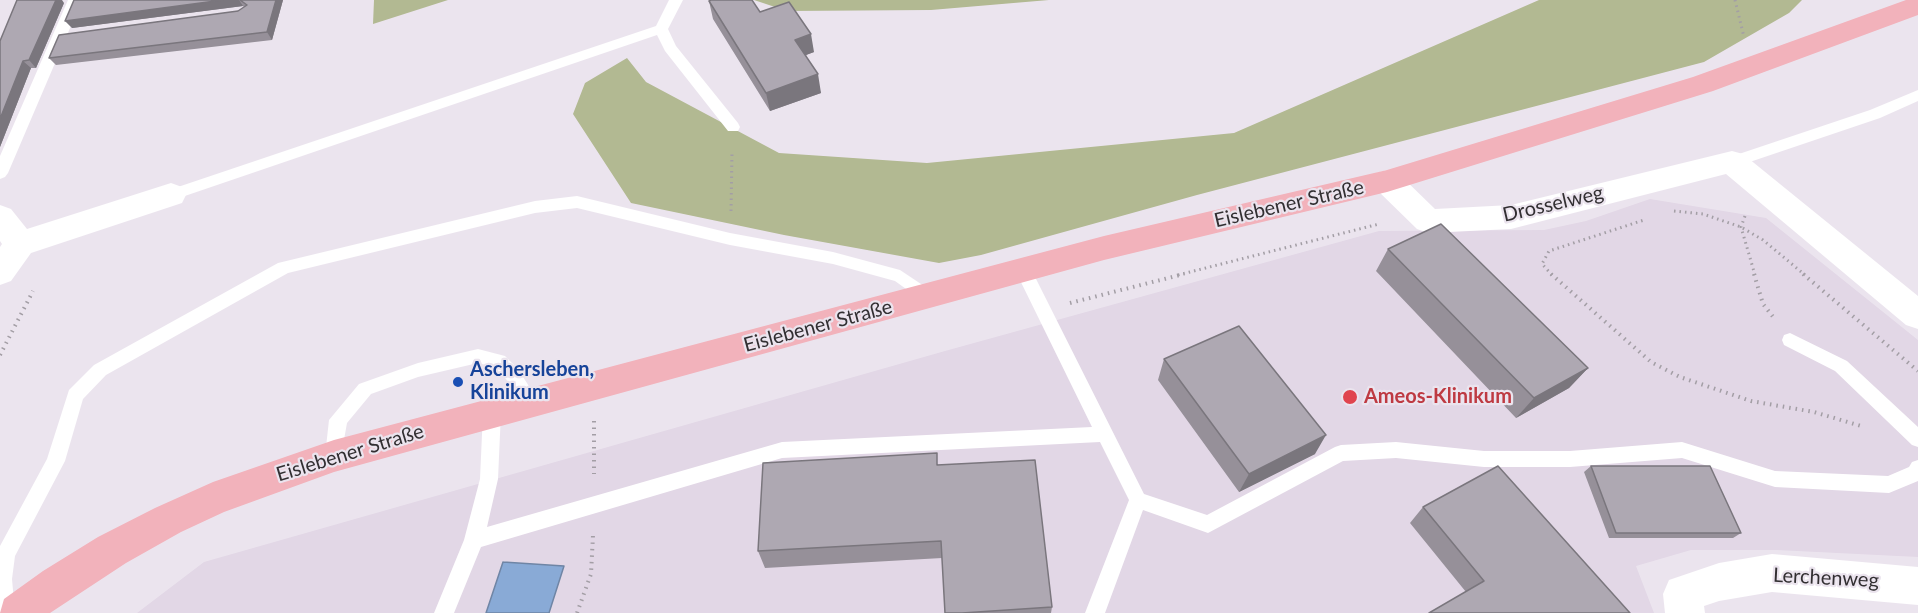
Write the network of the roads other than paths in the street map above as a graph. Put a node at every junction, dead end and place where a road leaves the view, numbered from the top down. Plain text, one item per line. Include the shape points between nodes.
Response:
1 (75, 0) edge
2 (676, 0) edge
3 (1916, 8) edge
4 (661, 29) junction
5 (1918, 94) edge
6 (733, 127) road end
7 (1732, 162) junction
8 (0, 173) edge
9 (1387, 181) junction
10 (171, 195) joint
11 (0, 217) edge
12 (20, 244) junction
13 (1023, 270) junction
14 (0, 272) edge
15 (927, 297) junction
16 (1918, 315) edge
17 (1790, 340) road end
18 (530, 402) junction
19 (492, 412) junction
20 (1106, 434) junction
21 (1917, 438) edge
22 (334, 456) junction
23 (1918, 468) edge
24 (1138, 500) junction
25 (474, 540) junction
26 (1918, 585) edge
27 (5, 613) edge
28 (18, 613) edge
29 (444, 613) edge
30 (1095, 613) edge
31 (1685, 613) edge

1 - 8 lane via 66,37
2 - 4 lane
3 - 9 main road, Eislebener Straße via 1752,68
4 - 6 lane via 670,48
4 - 10 lane
5 - 7 lane, Drosselweg via 1875,114
7 - 9 street, Drosselweg via 1511,217 1428,222
7 - 16 street
9 - 13 main road, Eislebener Straße
10 - 12 street
11 - 12 street
12 - 14 street
13 - 15 main road, Eislebener Straße
13 - 20 lane
15 - 18 main road, Eislebener Straße
15 - 27 lane via 900,276 576,201 535,207 284,268 100,370 75,395 56,461 6,554 2,579
17 - 21 lane via 1841,366
18 - 19 main road, Eislebener Straße
18 - 22 lane via 499,362 478,356 418,370 366,389 338,420
19 - 22 main road, Eislebener Straße
19 - 25 lane via 489,479
20 - 24 lane
20 - 25 lane via 782,450
22 - 28 main road, Eislebener Straße via 222,495 168,520 66,578
23 - 24 lane via 1889,485 1775,479 1682,450 1570,459 1495,459 1396,450 1341,453 1208,524
24 - 30 lane
25 - 29 lane
26 - 31 street, Lerchenweg via 1772,573 1719,582 1683,594

